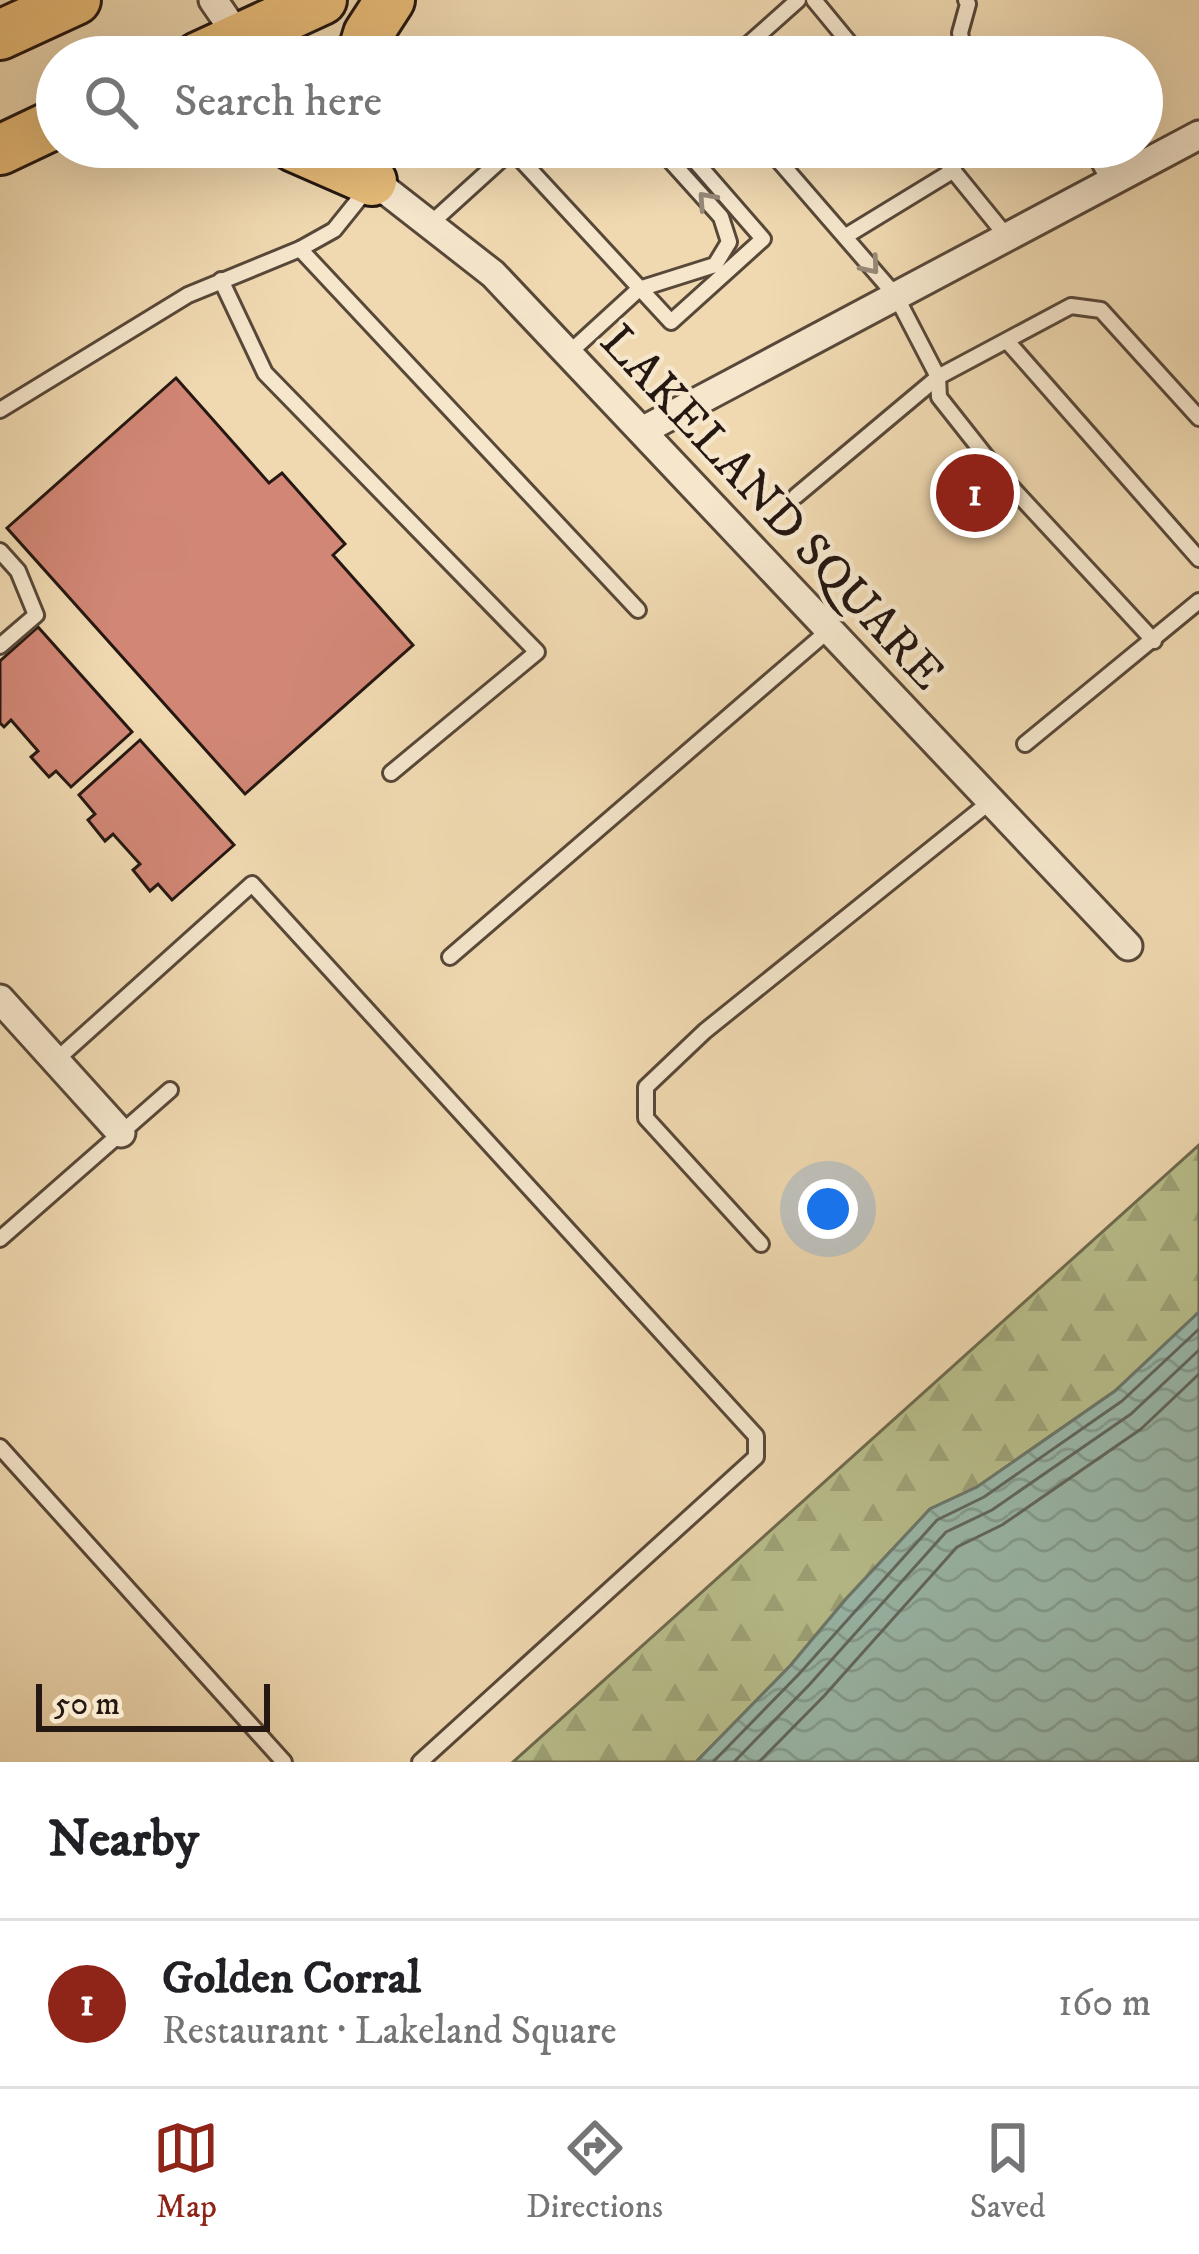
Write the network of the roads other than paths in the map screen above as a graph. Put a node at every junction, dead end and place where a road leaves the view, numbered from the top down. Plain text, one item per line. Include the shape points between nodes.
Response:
1 (76, 0) edge
2 (322, 0) edge
3 (390, 0) edge
4 (798, 0) edge
5 (814, 0) edge
6 (966, 0) edge
7 (0, 35) edge
8 (231, 36) edge
9 (367, 36) edge
10 (758, 36) edge
11 (844, 36) edge
12 (961, 36) edge
13 (1199, 135) edge
14 (1163, 154) edge
15 (367, 168) edge
16 (373, 168) edge
17 (491, 168) edge
18 (531, 168) edge
19 (677, 168) edge
20 (700, 168) edge
21 (786, 168) edge
22 (1102, 168) edge
23 (1138, 168) edge
24 (953, 170) joint
25 (1110, 183) junction
26 (429, 225) junction
27 (846, 236) junction
28 (1008, 238) junction
29 (300, 249) junction
30 (221, 280) junction
31 (640, 289) junction
32 (896, 296) junction
33 (1007, 341) junction
34 (569, 353) junction
35 (938, 377) junction
36 (0, 410) edge
37 (1199, 418) edge
38 (642, 431) junction
39 (796, 496) dead end
40 (0, 551) edge
41 (1199, 559) edge
42 (1199, 601) edge
43 (638, 610) dead end
44 (829, 629) junction
45 (1154, 641) junction
46 (0, 646) edge
47 (1025, 744) dead end
48 (391, 773) dead end
49 (991, 801) junction
50 (1128, 946) dead end
51 (450, 957) dead end
52 (0, 1000) edge
53 (56, 1061) junction
54 (170, 1090) dead end
55 (121, 1133) junction
56 (0, 1239) edge
57 (761, 1244) dead end
58 (0, 1447) edge
59 (284, 1762) edge
60 (420, 1762) edge

1 - 7 highway
2 - 8 highway
3 - 9 highway
4 - 10 lane
5 - 11 lane
6 - 12 lane
13 - 14 street
15 - 29 lane via 334,230
16 - 26 street, LAKELAND SQUARE
17 - 26 lane
18 - 31 lane
31 -> 19 lane via 715,265 729,242 721,217
20 - 31 lane via 763,239 671,322
21 - 27 lane
22 - 25 lane
23 - 25 street
24 - 27 lane
24 - 28 lane
25 - 28 street
26 - 34 street, LAKELAND SQUARE via 493,274
27 -> 32 lane
28 - 32 street
29 - 30 lane
29 - 43 lane
30 - 36 lane
30 - 48 lane via 265,373 537,652
31 - 34 lane
32 - 35 lane
32 - 38 street
33 - 35 lane
33 - 37 lane via 1071,306 1101,310
33 - 41 lane
34 - 38 street, LAKELAND SQUARE
35 - 39 lane
35 - 45 lane via 939,397 1003,478
38 - 44 street, LAKELAND SQUARE
40 - 46 lane via 36,615
42 - 45 lane
44 - 49 street, LAKELAND SQUARE
44 - 51 lane
45 - 47 lane
49 - 50 street, LAKELAND SQUARE
49 - 57 lane via 646,1087 646,1118
52 - 53 street
53 - 55 street
53 - 60 lane via 252,884 756,1436 756,1457
54 - 55 lane
55 - 56 lane
58 - 59 lane

